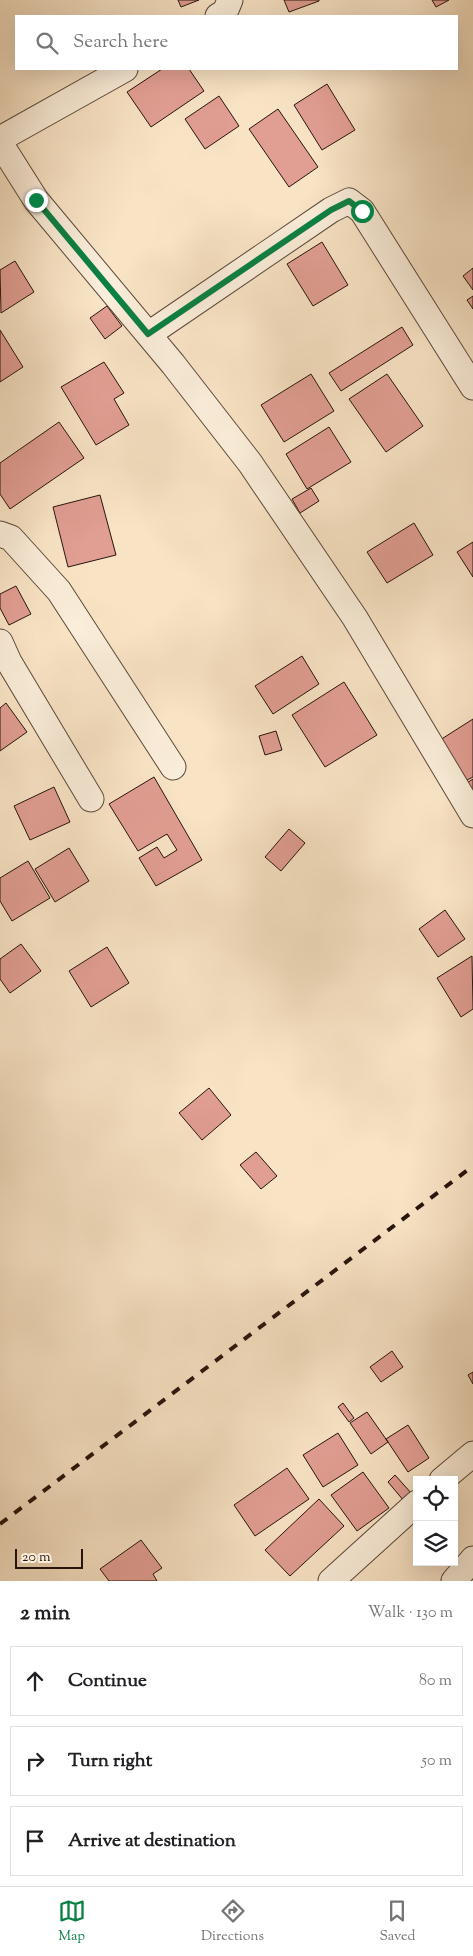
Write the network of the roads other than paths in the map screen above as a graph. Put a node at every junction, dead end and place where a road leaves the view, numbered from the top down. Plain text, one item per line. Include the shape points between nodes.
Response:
1 (230, 0) edge
2 (220, 15) edge
3 (123, 70) edge
4 (0, 139) edge
5 (0, 143) edge
6 (148, 334) junction
7 (473, 387) edge
8 (0, 534) edge
9 (0, 642) edge
10 (173, 768) dead end
11 (91, 799) dead end
12 (473, 815) edge
13 (473, 1454) edge
14 (447, 1476) edge
15 (413, 1507) edge
16 (473, 1559) edge
17 (331, 1581) edge
18 (454, 1581) edge

1 - 2 street via 225,12
3 - 4 street
5 - 6 street via 36,200
6 - 7 street via 349,201 362,211
6 - 12 street via 261,480 355,618
8 - 10 street via 11,538 59,591
9 - 11 street
13 - 14 street
15 - 17 street
16 - 18 street

